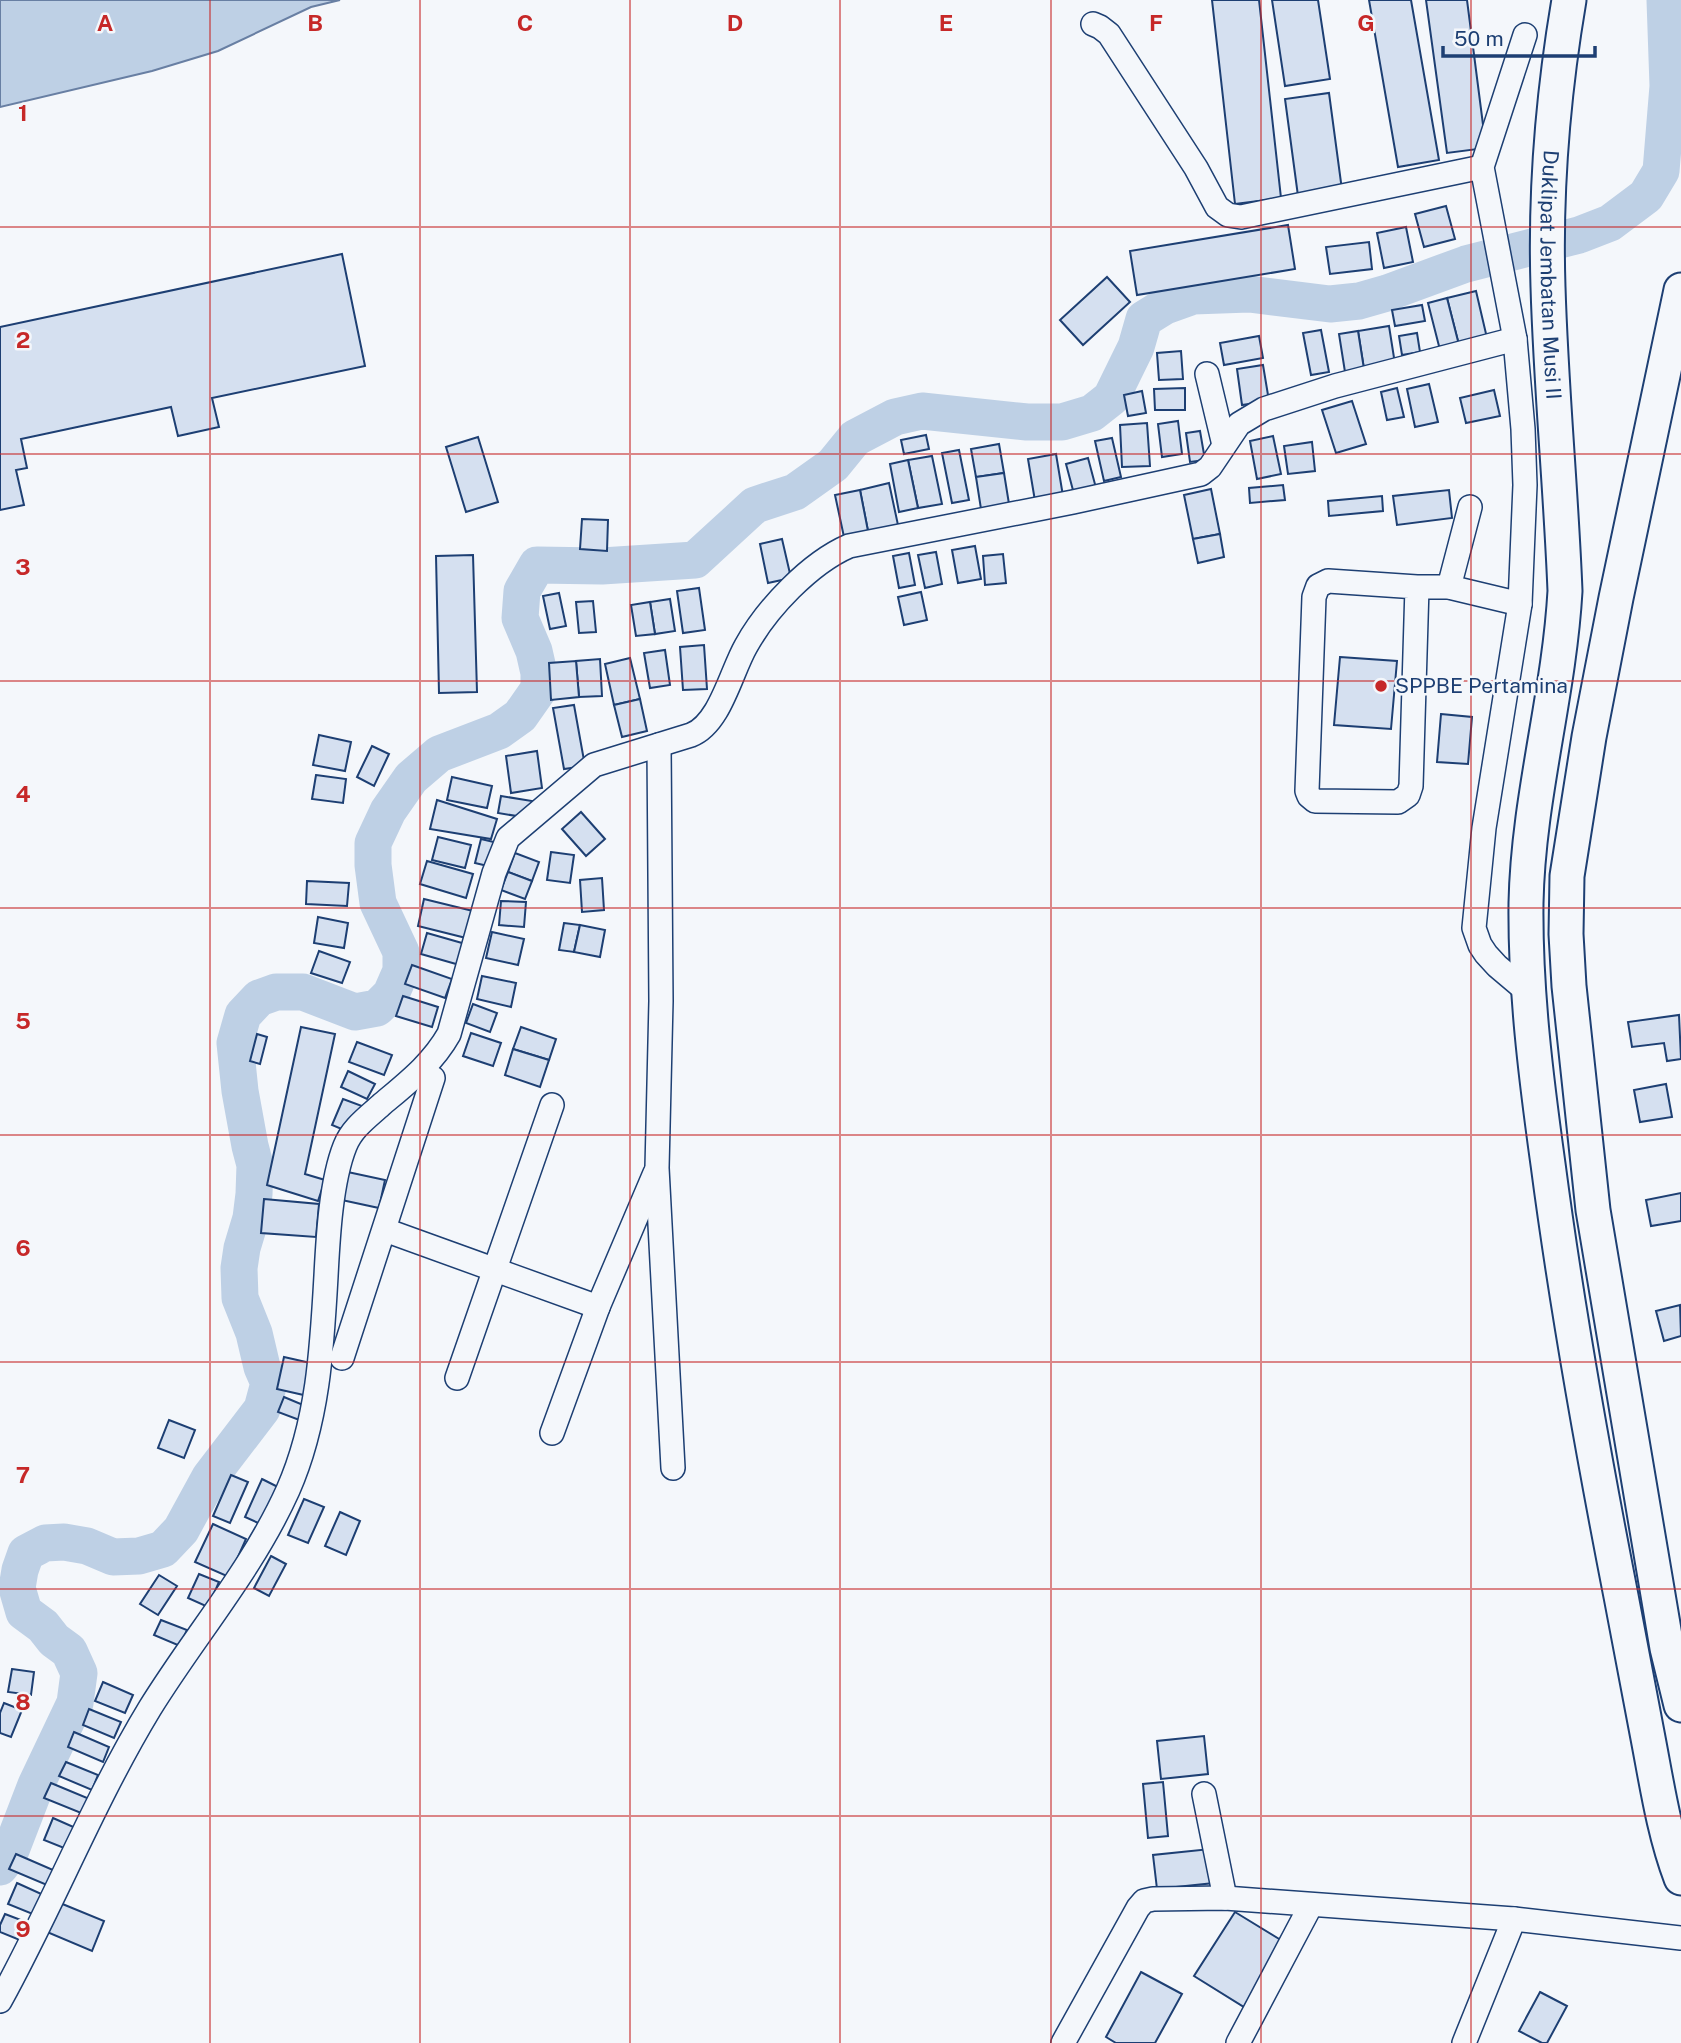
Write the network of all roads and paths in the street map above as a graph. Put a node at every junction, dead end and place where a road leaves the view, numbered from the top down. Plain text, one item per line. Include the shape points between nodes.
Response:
1 (1569, 0) edge
2 (1093, 24) dead end
3 (1525, 35) dead end
4 (1482, 167) junction
5 (1681, 290) edge
6 (1515, 339) junction
7 (1207, 374) dead end
8 (1224, 445) junction
9 (1470, 507) dead end
10 (1417, 587) junction
11 (1449, 587) junction
12 (1520, 604) junction
13 (659, 745) junction
14 (1529, 993) junction
15 (433, 1078) dead end
16 (552, 1105) dead end
17 (657, 1168) junction
18 (385, 1230) junction
19 (495, 1269) junction
20 (598, 1307) junction
21 (342, 1358) dead end
22 (457, 1378) dead end
23 (552, 1433) dead end
24 (673, 1468) dead end
25 (1674, 1647) edge
26 (1681, 1705) edge
27 (1204, 1794) dead end
28 (1681, 1878) edge
29 (1224, 1899) junction
30 (1311, 1905) junction
31 (1514, 1919) junction
32 (1681, 1938) edge
33 (0, 2001) edge
34 (1063, 2043) edge
35 (1238, 2043) edge
36 (1464, 2043) edge

1 - 14 highway, Duklipat Jembatan Musi II via 1553,115 1548,285 1565,592 1528,869
2 - 4 street via 1109,34 1217,207 1228,215 1241,217
3 - 4 street
4 - 6 street
5 - 25 highway via 1589,737 1567,876 1566,934 1593,1210
6 - 8 street via 1264,409 1239,424
6 - 12 street via 1524,473
7 - 8 street
8 - 13 street via 1201,474 849,546 827,557 796,583 758,628 707,724 697,733
9 - 11 street
10 - 10 street via 1408,794 1398,802 1315,801 1307,792 1318,586 1328,581
10 - 11 street
11 - 12 street
12 - 14 street via 1484,828 1474,928 1486,954
13 - 17 street
13 - 33 street via 594,765 508,838 449,1034 425,1067 357,1126 345,1145 329,1226 322,1352 311,1421 287,1492 247,1567 150,1708 97,1803
14 - 28 highway, Duklipat Jembatan Musi II via 1562,1275 1661,1806
15 - 18 street
16 - 19 street
17 - 20 street
17 - 24 street
18 - 19 street
18 - 21 street
19 - 20 street
19 - 22 street
20 - 23 street
25 - 26 highway
27 - 29 street
29 - 30 street
29 - 34 street via 1160,1898 1141,1904
30 - 31 street
30 - 35 street
31 - 32 street
31 - 36 street

